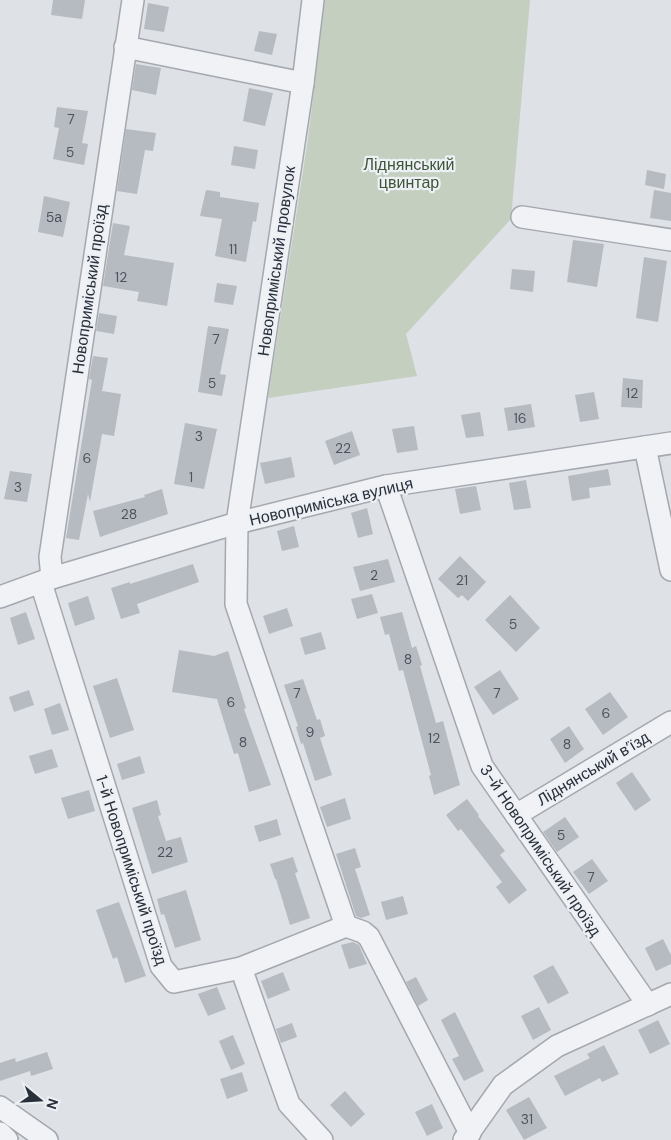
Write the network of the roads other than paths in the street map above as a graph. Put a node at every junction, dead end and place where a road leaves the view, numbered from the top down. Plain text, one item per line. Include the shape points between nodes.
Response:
1 (133, 0) edge
2 (313, 0) edge
3 (126, 46) junction
4 (303, 83) junction
5 (522, 217) dead end
6 (671, 240) edge
7 (671, 443) edge
8 (645, 447) junction
9 (386, 486) junction
10 (237, 523) junction
11 (671, 570) edge
12 (46, 581) junction
13 (0, 597) edge
14 (671, 722) edge
15 (516, 814) junction
16 (346, 926) junction
17 (241, 968) junction
18 (671, 994) edge
19 (648, 1005) junction
20 (0, 1107) edge
21 (0, 1134) edge
22 (467, 1136) edge
23 (7, 1140) edge
24 (47, 1140) edge
25 (322, 1140) edge

1 - 3 street, Новоприміський проїзд
2 - 4 street, Новоприміський провулок
3 - 4 street
3 - 12 street, Новоприміський проїзд
4 - 10 street, Новоприміський провулок
5 - 6 street
7 - 8 street, Новоприміська вулиця
8 - 9 street, Новоприміська вулиця
8 - 11 street
9 - 10 street, Новоприміська вулиця
9 - 15 street, 3-й Новоприміський проїзд via 482,766
10 - 12 street, Новоприміська вулиця
10 - 16 street via 236,604
12 - 13 street, Новоприміська вулиця
12 - 17 street, 1-й Новоприміський проїзд via 161,966 174,982
14 - 15 street, Ліднянський в’їзд
15 - 19 street, 3-й Новоприміський проїзд
16 - 17 street, 1-й Новоприміський проїзд
16 - 22 street via 363,932 369,938
17 - 25 street via 289,1104
18 - 19 street
19 - 22 street via 557,1046 503,1085
20 - 24 street
21 - 23 street

